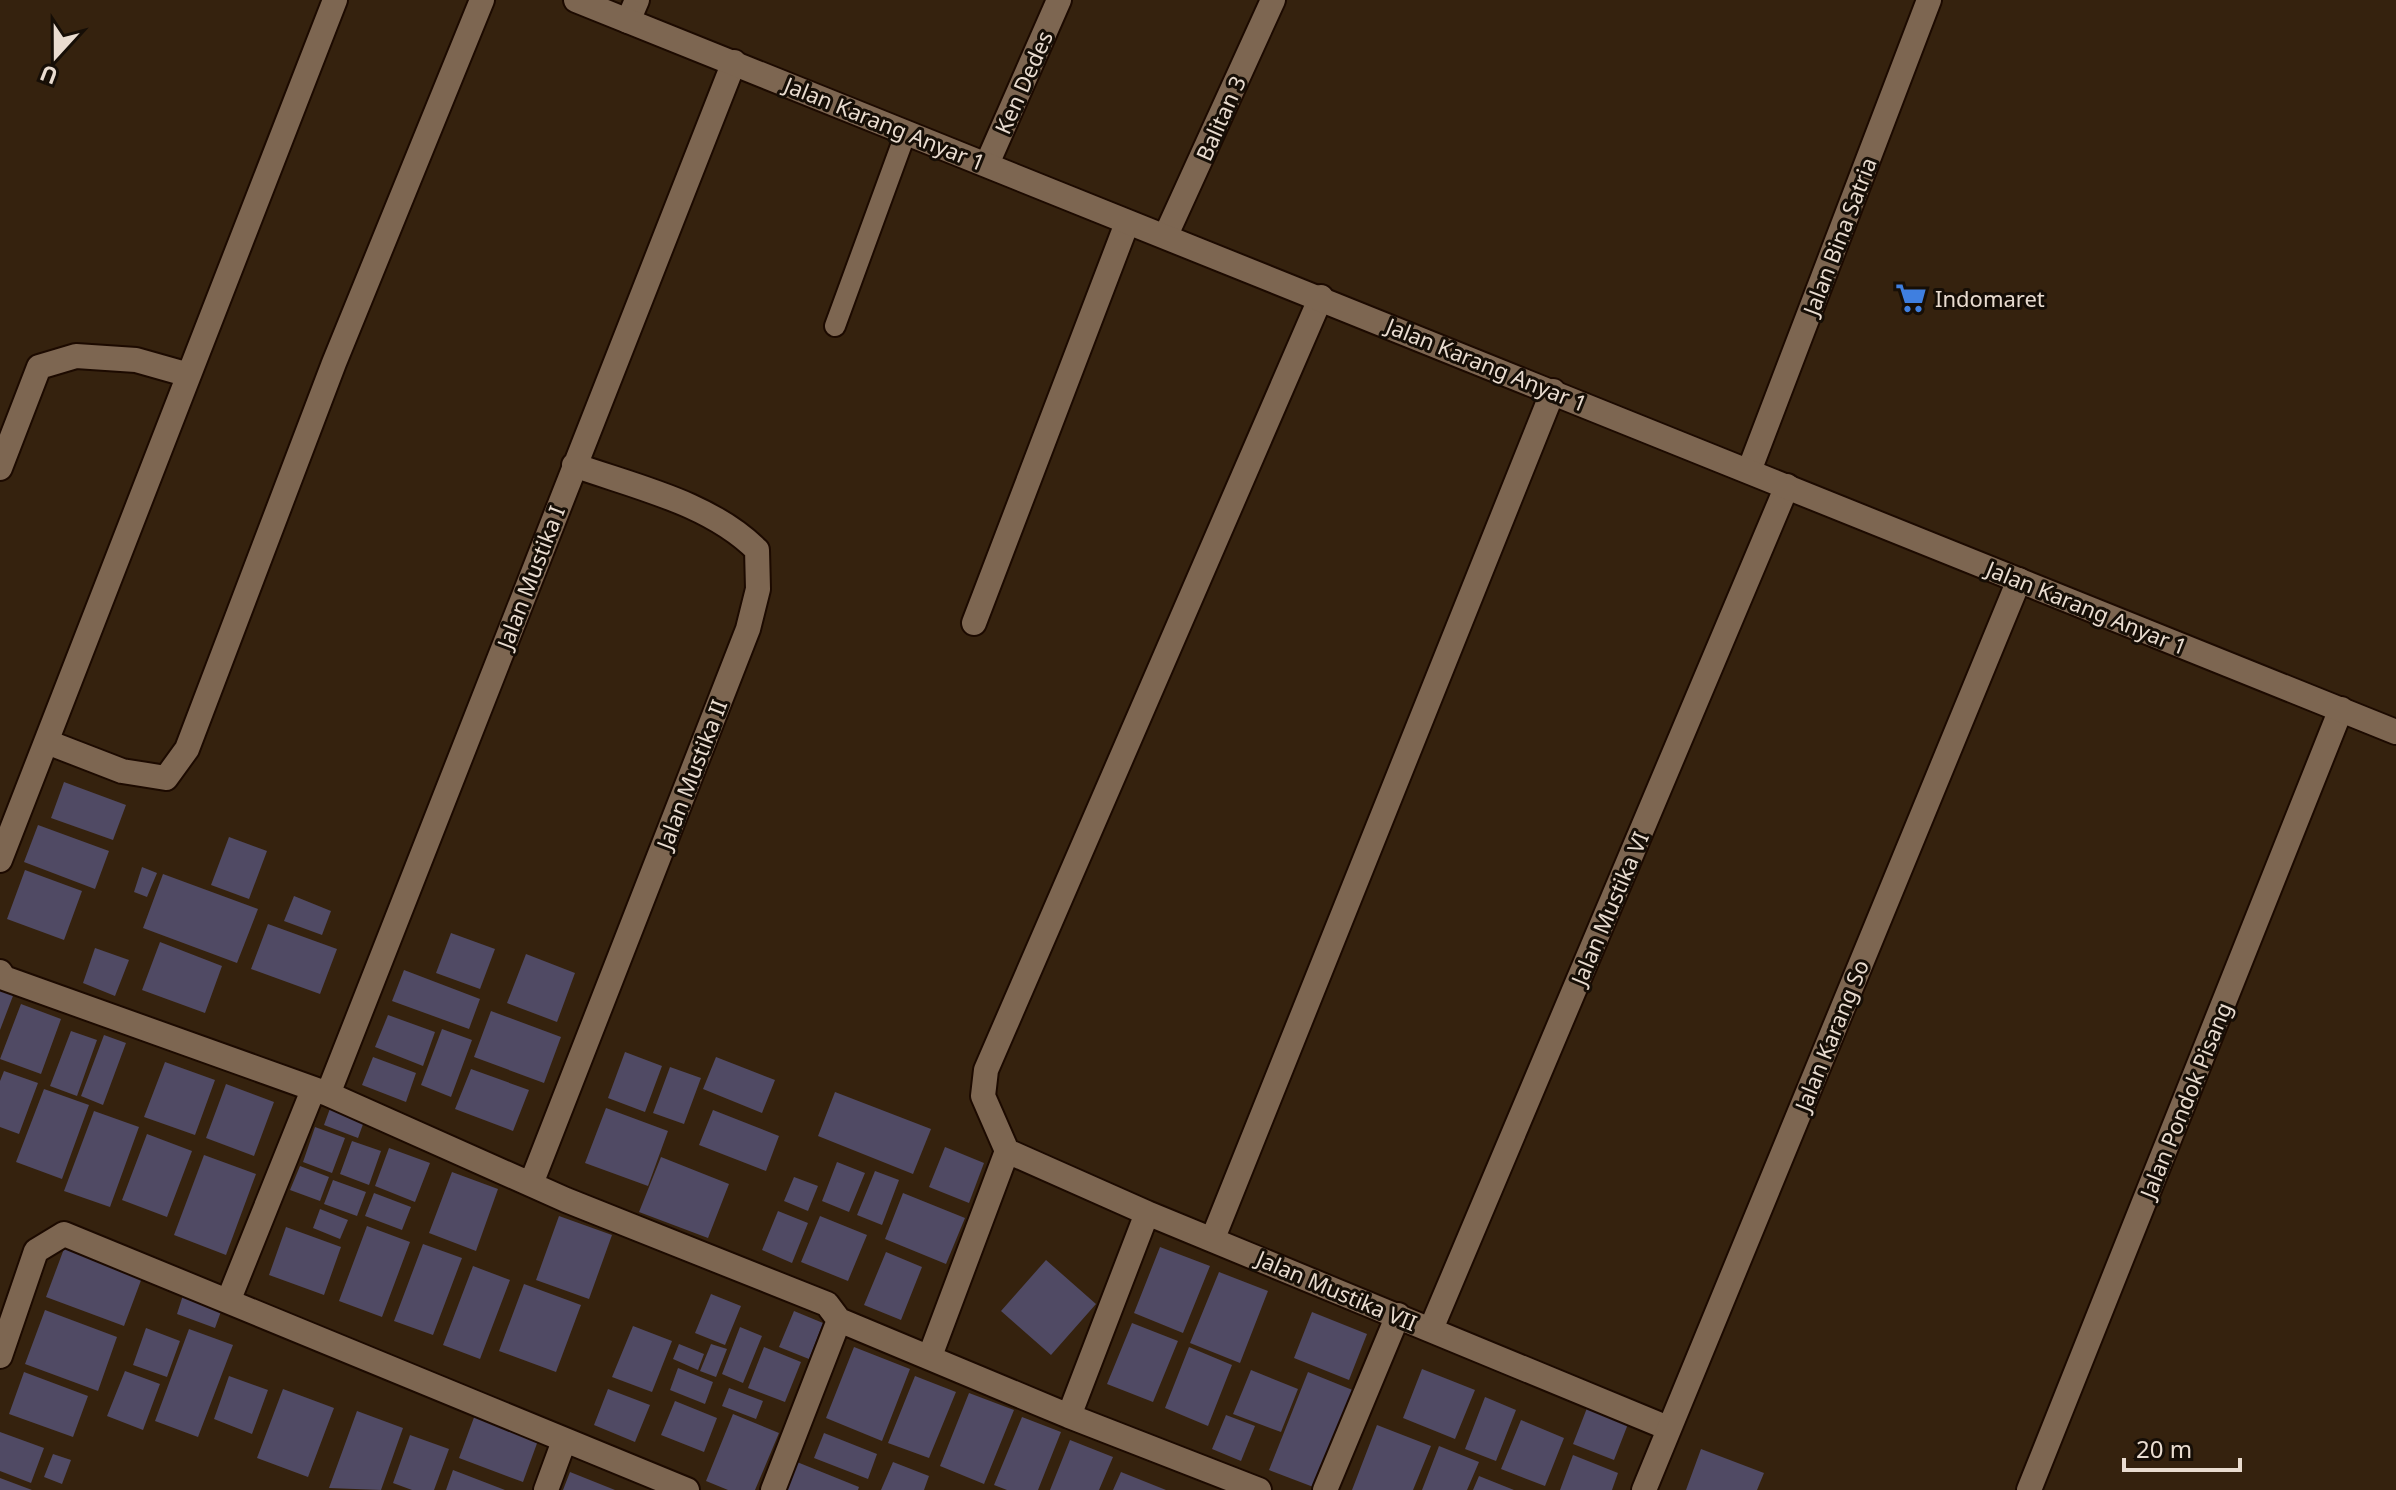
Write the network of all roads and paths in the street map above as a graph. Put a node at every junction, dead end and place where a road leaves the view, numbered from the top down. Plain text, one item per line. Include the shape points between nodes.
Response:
1 (335, 0) edge
2 (482, 0) edge
3 (576, 0) edge
4 (1059, 0) edge
5 (1273, 0) edge
6 (1929, 0) edge
7 (633, 11) edge
8 (734, 62) junction
9 (905, 135) junction
10 (987, 164) junction
11 (1127, 223) junction
12 (1166, 235) junction
13 (1321, 297) junction
14 (835, 326) dead end
15 (189, 375) junction
16 (1553, 391) junction
17 (574, 465) junction
18 (0, 468) edge
19 (1749, 471) junction
20 (1787, 486) junction
21 (2019, 580) junction
22 (974, 623) dead end
23 (2341, 709) junction
24 (2396, 732) edge
25 (47, 742) junction
26 (0, 860) edge
27 (0, 972) edge
28 (320, 1092) junction
29 (1007, 1151) junction
30 (531, 1184) junction
31 (1147, 1213) junction
32 (1213, 1238) junction
33 (229, 1299) junction
34 (1398, 1315) junction
35 (839, 1320) junction
36 (1431, 1329) junction
37 (0, 1356) edge
38 (930, 1356) junction
39 (1069, 1416) junction
40 (1668, 1428) junction
41 (564, 1441) junction
42 (546, 1490) edge
43 (687, 1490) edge
44 (773, 1490) edge
45 (1259, 1490) edge
46 (1325, 1490) edge
47 (1644, 1490) edge
48 (2029, 1490) edge

1 - 15 street
2 - 25 street via 328,378 187,749 166,778 122,771
3 - 7 street, Jalan Karang Anyar 1
4 - 10 street, Ken Dedes
5 - 12 street, Balitan 3
6 - 19 street, Jalan Bina Satria
7 - 8 street, Jalan Karang Anyar 1
8 - 9 street, Jalan Karang Anyar 1
8 - 17 street, Jalan Mustika I
9 - 10 street, Jalan Karang Anyar 1
9 - 14 lane
10 - 11 street, Jalan Karang Anyar 1
11 - 12 street, Jalan Karang Anyar 1
11 - 22 street
12 - 13 street, Jalan Karang Anyar 1
13 - 16 street, Jalan Karang Anyar 1
13 - 29 street via 986,1070 983,1096
15 - 18 street via 136,360 76,356 39,367
15 - 25 street
16 - 19 street, Jalan Karang Anyar 1
16 - 32 street
17 - 28 street, Jalan Mustika I
17 - 30 street, Jalan Mustika II via 736,528 757,550 758,589 748,629
19 - 20 street, Jalan Karang Anyar 1
20 - 21 street, Jalan Karang Anyar 1
20 - 36 street, Jalan Mustika VI
21 - 23 street, Jalan Karang Anyar 1
21 - 40 street, Jalan Karang So
23 - 24 street, Jalan Karang Anyar 1
23 - 48 street, Jalan Pondok Pisang
25 - 26 street
27 - 28 street via 4,978
28 - 30 street
28 - 33 street, Jalan Mustika I
29 - 31 street, Jalan Mustika VII
29 - 38 street
30 - 35 street via 827,1304
31 - 32 street, Jalan Mustika VII
31 - 39 street
32 - 34 street, Jalan Mustika VII
33 - 37 street via 64,1234 36,1251
33 - 41 street
34 - 36 street, Jalan Mustika VII
34 - 46 street
35 - 38 street
35 - 44 street
36 - 40 street, Jalan Mustika VII
38 - 39 street
39 - 45 street
40 - 47 street, Jalan Karang So
41 - 42 street
41 - 43 street

